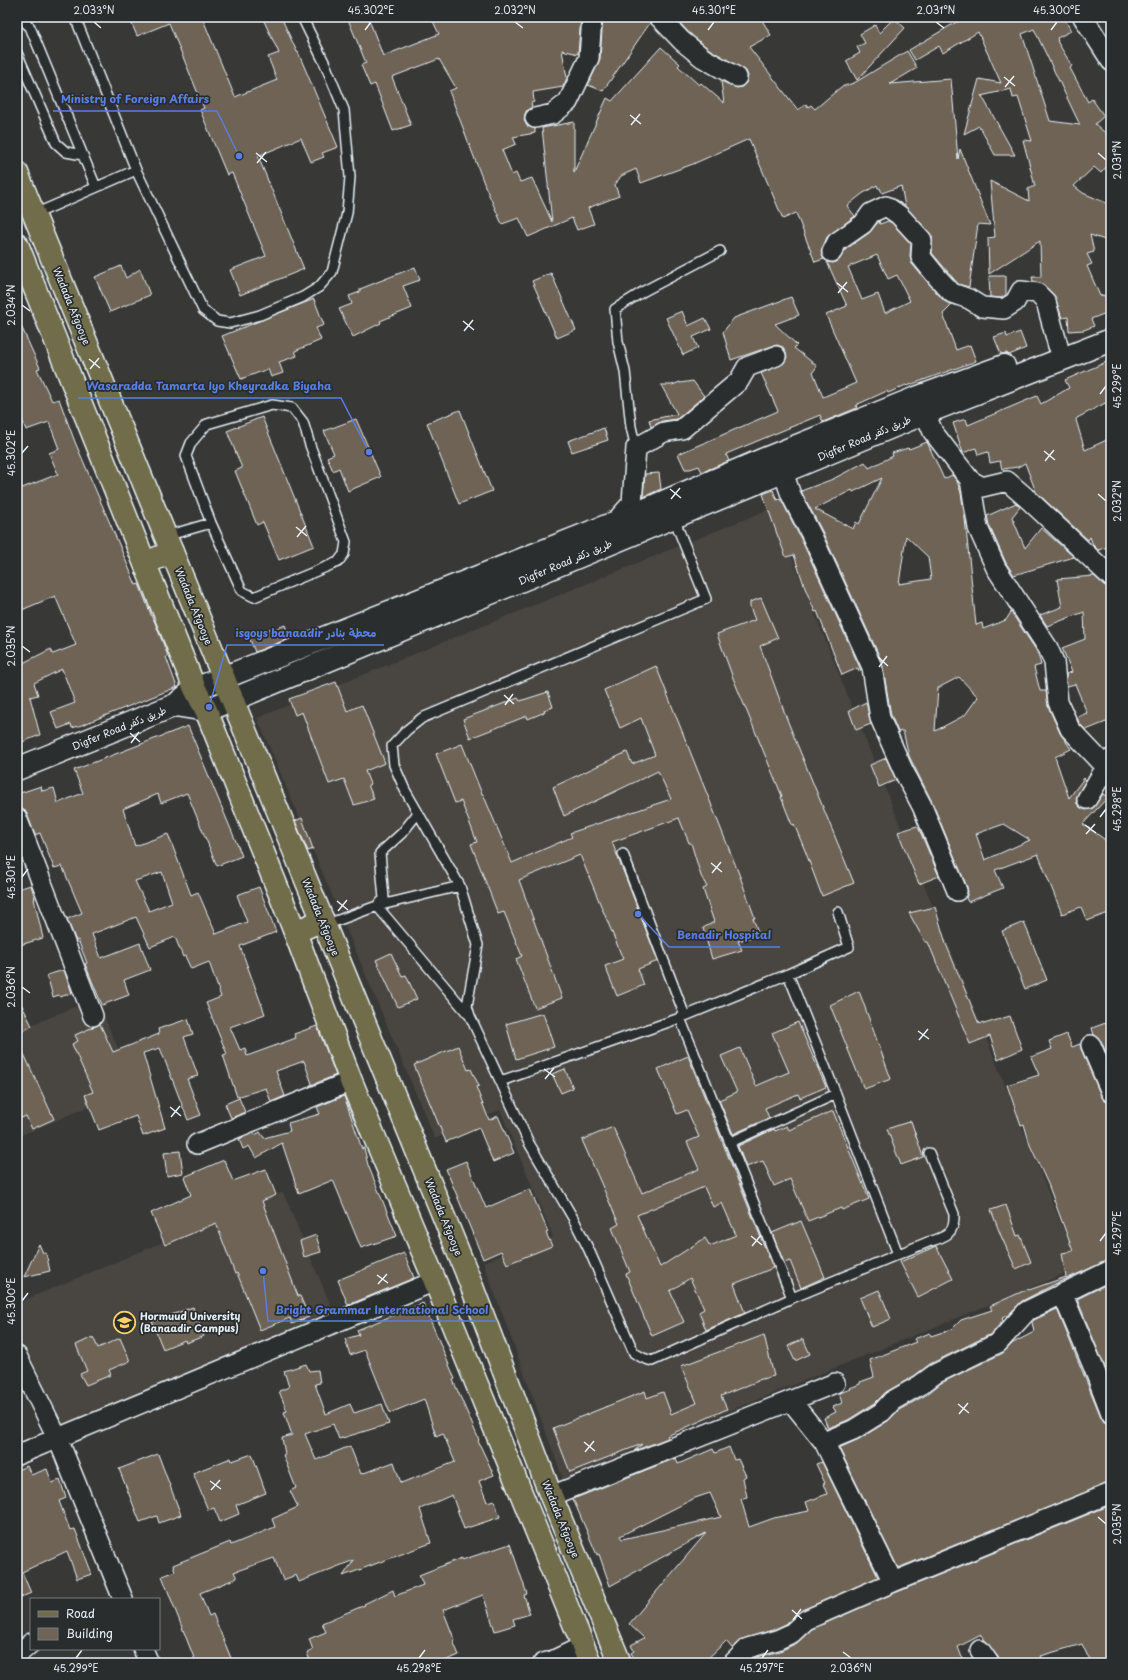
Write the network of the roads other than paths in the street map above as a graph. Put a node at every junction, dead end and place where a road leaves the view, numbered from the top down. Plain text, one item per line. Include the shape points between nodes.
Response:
1 (75, 17) edge
2 (302, 17) edge
3 (592, 17) edge
4 (659, 17) edge
5 (1083, 17) edge
6 (17, 20) edge
7 (17, 52) edge
8 (1111, 61) edge
9 (737, 77) dead end
10 (535, 118) dead end
11 (83, 155) junction
12 (136, 170) junction
13 (17, 173) edge
14 (96, 187) junction
15 (35, 214) junction
16 (17, 244) edge
17 (720, 251) dead end
18 (832, 252) dead end
19 (64, 285) junction
20 (36, 295) junction
21 (1111, 328) edge
22 (1111, 340) edge
23 (1058, 346) junction
24 (776, 356) dead end
25 (925, 413) junction
26 (636, 448) junction
27 (783, 472) junction
28 (970, 480) junction
29 (669, 509) junction
30 (211, 523) junction
31 (614, 523) junction
32 (169, 544) junction
33 (145, 563) junction
34 (1111, 576) edge
35 (223, 678) junction
36 (195, 689) junction
37 (232, 700) junction
38 (175, 705) junction
39 (206, 710) junction
40 (1109, 763) edge
41 (17, 769) edge
42 (1087, 799) dead end
43 (418, 813) junction
44 (17, 818) edge
45 (623, 854) dead end
46 (460, 886) junction
47 (957, 891) dead end
48 (377, 906) junction
49 (838, 912) dead end
50 (324, 923) junction
51 (295, 932) junction
52 (788, 974) junction
53 (93, 1016) dead end
54 (470, 1016) junction
55 (683, 1017) junction
56 (1091, 1045) dead end
57 (351, 1080) junction
58 (500, 1081) junction
59 (1111, 1092) edge
60 (836, 1094) junction
61 (731, 1142) junction
62 (197, 1144) dead end
63 (929, 1153) dead end
64 (898, 1254) junction
65 (1111, 1270) edge
66 (435, 1281) junction
67 (1062, 1293) junction
68 (792, 1298) junction
69 (17, 1356) edge
70 (835, 1383) dead end
71 (792, 1401) junction
72 (1111, 1414) edge
73 (58, 1439) junction
74 (824, 1442) junction
75 (17, 1455) edge
76 (1111, 1494) edge
77 (551, 1496) junction
78 (893, 1582) junction
79 (123, 1598) edge
80 (30, 1644) edge
81 (143, 1650) edge
82 (17, 1654) edge
83 (586, 1654) edge
84 (149, 1663) edge
85 (543, 1663) edge
86 (620, 1663) edge
87 (733, 1663) edge

1 - 12 lane
2 - 12 lane via 344,110 350,177 347,213 332,272 319,287 303,297 260,315 230,323 217,321 203,310
3 - 10 street via 589,58 568,102 553,114
4 - 9 street via 703,58
5 - 8 street
6 - 11 lane via 20,18 30,27
7 - 11 lane via 56,142 66,152
11 - 14 lane
12 - 14 lane
13 - 15 main road, Wadada Afgooye
14 - 15 lane
15 - 19 main road, Wadada Afgooye
16 - 20 main road
17 - 26 lane via 615,309
18 - 23 street via 836,242 862,224 871,213 886,206 899,215 922,240 921,257 952,293 982,307 1004,309 1015,302 1021,291 1037,293 1046,302
19 - 20 main road
19 - 32 main road, Wadada Afgooye
20 - 33 main road
21 - 23 street, Digfer Road طريق دكفر
22 - 25 street, Digfer Road طريق دكفر
23 - 29 street, Digfer Road طريق دكفر via 916,398 762,460
24 - 26 street via 747,367 739,381 682,428 664,432
25 - 27 street, Digfer Road طريق دكفر
25 - 28 street via 933,432
26 - 31 street via 632,503
27 - 29 street, Digfer Road طريق دكفر
27 - 47 street via 872,667 880,718 922,806
28 - 34 street via 982,487 1007,481
28 - 40 street via 978,528 996,568 1048,648 1054,662 1058,702 1070,729
29 - 31 street, Digfer Road طريق دكفر
29 - 37 street, Digfer Road طريق دكفر
29 - 43 lane via 706,599 417,722 392,746 394,765
30 - 30 lane via 242,591 254,596 338,562 344,554 346,542 303,422 292,408 272,405 207,424 191,443 186,456
30 - 32 lane
31 - 35 street, Digfer Road طريق دكفر
32 - 33 main road
32 - 35 main road, Wadada Afgooye
33 - 36 main road
35 - 36 street, Digfer Road طريق دكفر
35 - 37 main road, Wadada Afgooye
36 - 38 street, Digfer Road طريق دكفر
36 - 39 main road
37 - 39 street, Digfer Road طريق دكفر
37 - 50 main road, Wadada Afgooye
38 - 39 street, Digfer Road طريق دكفر
38 - 41 street, Digfer Road طريق دكفر
39 - 51 main road
40 - 42 street
43 - 46 lane
43 - 48 lane via 402,833 380,853 384,899
44 - 53 street
45 - 55 lane
46 - 48 lane
46 - 54 lane via 478,945 467,1006
48 - 50 lane
48 - 54 lane
49 - 52 lane via 849,947
50 - 51 main road
50 - 77 main road, Wadada Afgooye via 466,1271
51 - 57 main road
52 - 55 lane
52 - 60 lane
54 - 58 lane
55 - 58 lane
55 - 61 lane
56 - 59 street
57 - 62 street
57 - 66 main road
58 - 68 lane via 529,1143 573,1218 634,1353 652,1361
60 - 61 lane
60 - 64 lane
61 - 68 lane
63 - 64 lane via 954,1214 954,1225 943,1238
64 - 68 lane
65 - 67 street
66 - 73 street
66 - 83 main road
67 - 72 street
67 - 74 street via 1027,1311 998,1343 934,1374 892,1400 882,1412 853,1430
69 - 73 street
70 - 71 street
71 - 74 street
71 - 77 street
73 - 75 street
73 - 79 street
74 - 78 street
76 - 78 street
77 - 86 main road, Wadada Afgooye
78 - 87 street via 806,1620 792,1633 777,1640 748,1648
80 - 82 street
81 - 84 street
83 - 85 street

